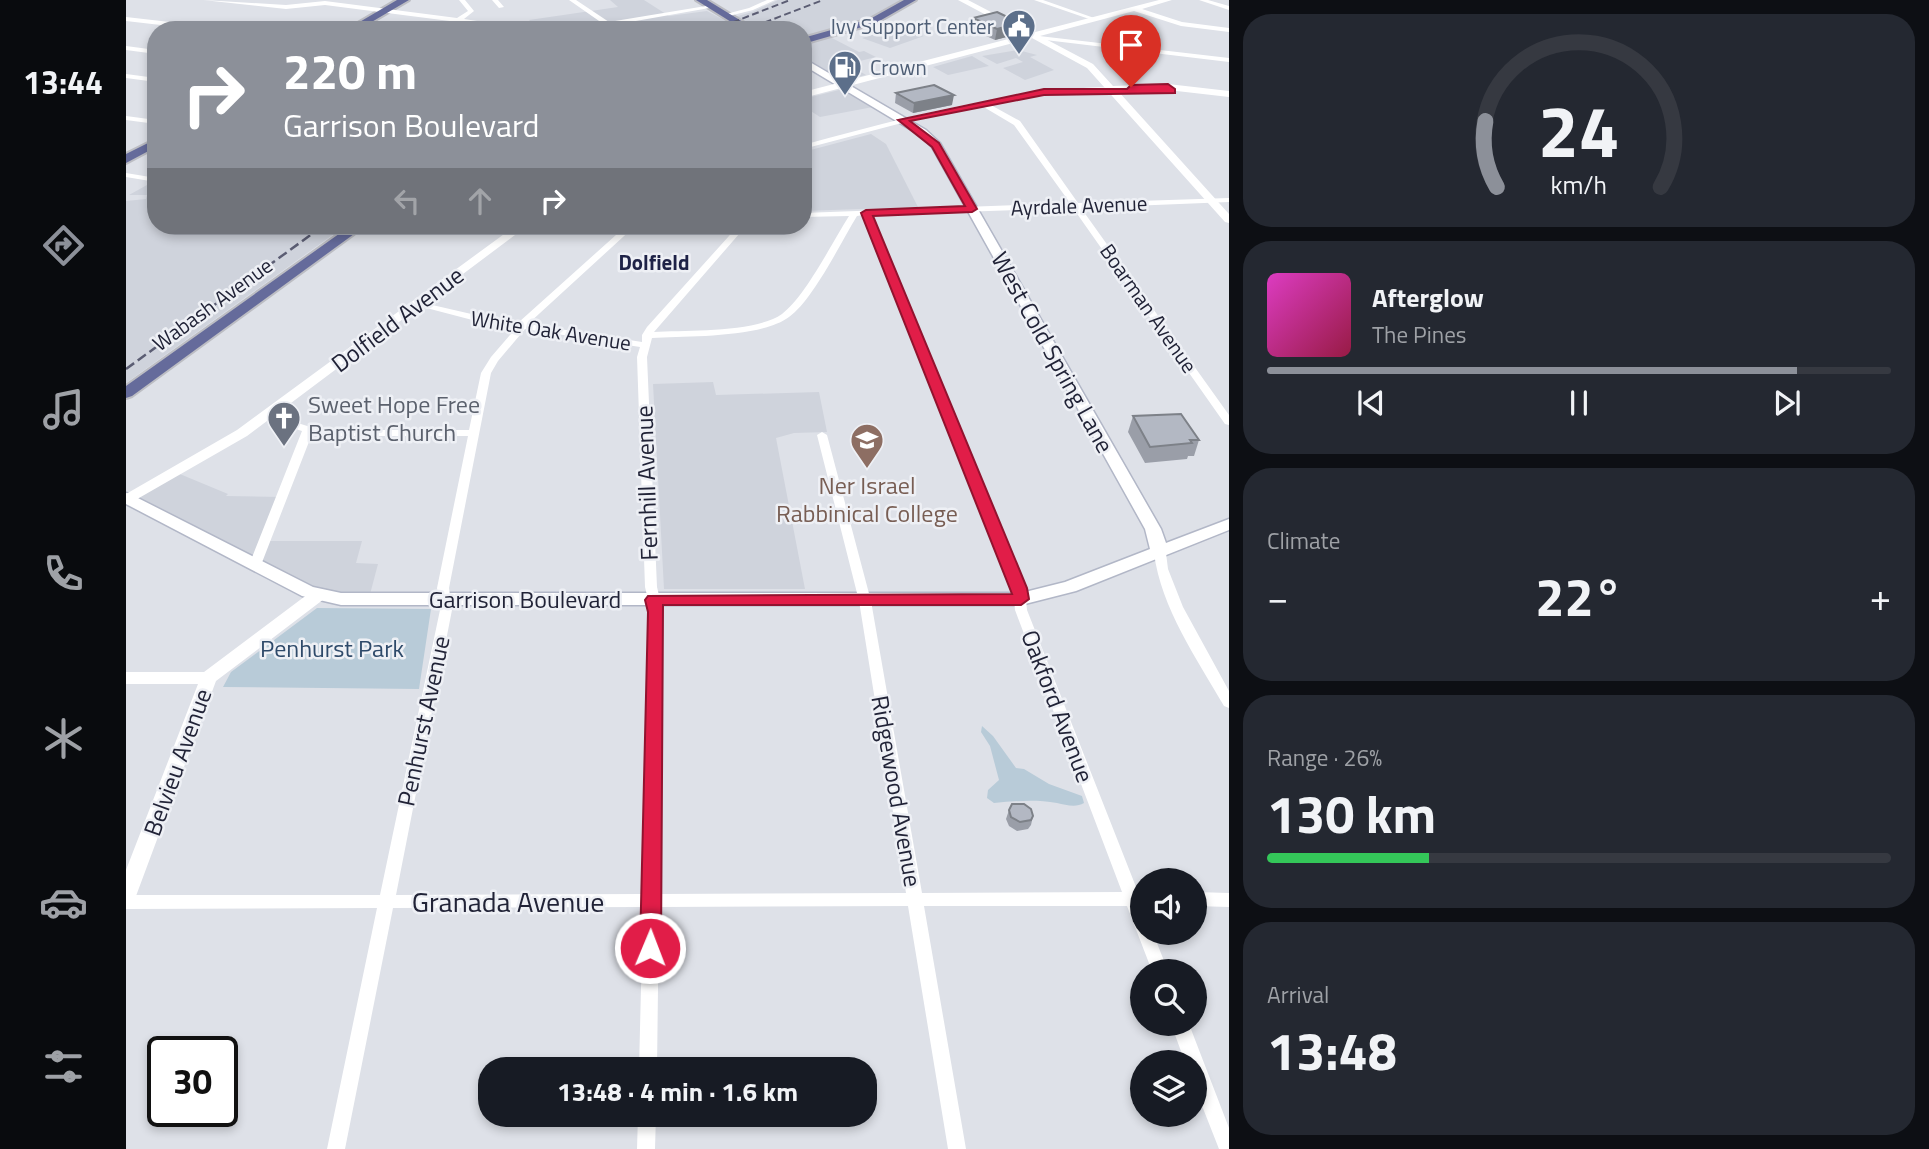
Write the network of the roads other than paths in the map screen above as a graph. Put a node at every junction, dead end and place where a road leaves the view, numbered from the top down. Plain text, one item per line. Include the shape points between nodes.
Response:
1 (206, 0) edge
2 (230, 0) edge
3 (404, 0) edge
4 (462, 0) edge
5 (495, 0) edge
6 (572, 0) edge
7 (701, 0) edge
8 (772, 0) edge
9 (895, 0) edge
10 (911, 0) edge
11 (962, 0) edge
12 (1037, 0) edge
13 (1119, 0) edge
14 (1168, 0) edge
15 (1202, 0) edge
16 (323, 2) edge
17 (222, 3) junction
18 (501, 7) dead end
19 (712, 7) junction
20 (1138, 8) junction
21 (1229, 8) edge
22 (384, 11) junction
23 (725, 15) junction
24 (126, 19) edge
25 (1094, 19) junction
26 (139, 20) junction
27 (458, 20) junction
28 (147, 21) edge
29 (367, 21) edge
30 (466, 21) edge
31 (604, 21) edge
32 (627, 21) edge
33 (735, 21) edge
34 (126, 27) edge
35 (1229, 30) edge
36 (812, 33) edge
37 (1036, 37) junction
38 (812, 39) edge
39 (126, 48) edge
40 (147, 51) edge
41 (1229, 60) edge
42 (812, 66) edge
43 (126, 76) edge
44 (147, 79) edge
45 (843, 85) junction
46 (1111, 89) junction
47 (812, 93) edge
48 (1229, 96) edge
49 (984, 104) junction
50 (126, 118) edge
51 (903, 120) junction
52 (147, 121) edge
53 (812, 145) edge
54 (147, 147) edge
55 (126, 159) edge
56 (126, 175) edge
57 (147, 178) edge
58 (1229, 200) edge
59 (1212, 201) junction
60 (1076, 205) junction
61 (972, 209) junction
62 (861, 213) junction
63 (812, 215) edge
64 (1229, 220) edge
65 (324, 235) edge
66 (345, 235) edge
67 (510, 235) edge
68 (621, 235) edge
69 (734, 235) edge
70 (260, 280) junction
71 (276, 284) junction
72 (418, 303) junction
73 (522, 326) junction
74 (645, 340) junction
75 (126, 376) edge
76 (126, 393) edge
77 (265, 416) junction
78 (1229, 422) edge
79 (308, 430) junction
80 (474, 433) junction
81 (822, 435) dead end
82 (126, 499) edge
83 (1229, 524) edge
84 (1160, 553) junction
85 (255, 565) junction
86 (318, 595) junction
87 (444, 599) junction
88 (1021, 599) junction
89 (654, 600) junction
90 (864, 601) junction
91 (126, 678) edge
92 (208, 678) junction
93 (1229, 703) edge
94 (1130, 879) edge
95 (126, 896) edge
96 (1130, 899) edge
97 (1207, 899) edge
98 (651, 900) junction
99 (915, 900) junction
100 (1229, 900) edge
101 (385, 901) junction
102 (126, 902) edge
103 (648, 1057) edge
104 (1207, 1094) edge
105 (647, 1127) edge
106 (336, 1149) edge
107 (646, 1149) edge
108 (957, 1149) edge
109 (1228, 1149) edge

1 - 17 street
2 - 17 street
3 - 22 main road
4 - 27 street via 471,11
5 - 18 street
6 - 31 street
7 - 19 main road
8 - 23 street
9 - 36 main road via 861,19
10 - 38 main road via 862,26
11 - 37 street
12 - 25 street
13 - 20 street
14 - 20 street
15 - 21 street
16 - 17 street via 286,7
16 - 22 street
19 - 23 main road
19 - 32 street
20 - 25 street
20 - 35 street via 1181,24
22 - 27 street
22 - 29 main road
23 - 33 main road
24 - 26 street
25 - 37 street
26 - 28 street
26 - 34 street
27 - 30 street
37 - 41 street
37 - 45 street
37 - 46 street via 1086,63
39 - 40 street
42 - 45 main road, West Cold Spring Lane
43 - 44 street
45 - 47 street
45 - 51 main road, West Cold Spring Lane
46 - 48 street
46 - 49 street via 1044,92
46 - 59 street
49 - 51 street
49 - 60 street, Boarman Avenue via 1017,123
50 - 52 street
51 - 53 street
51 - 61 main road, West Cold Spring Lane via 936,145
54 - 55 main road
56 - 57 street
58 - 59 street, Ayrdale Avenue
59 - 60 street, Ayrdale Avenue
59 - 64 street
60 - 61 street, Ayrdale Avenue
60 - 78 street, Boarman Avenue
61 - 62 street, Ayrdale Avenue
61 - 84 main road, West Cold Spring Lane via 1149,522
62 - 63 street, Ayrdale Avenue
62 - 74 street, White Oak Avenue via 779,320
62 - 88 street, Oakford Avenue
65 - 70 main road, Wabash Avenue
66 - 71 main road, Wabash Avenue
67 - 72 street, Dolfield Avenue
68 - 73 street, Penhurst Avenue
69 - 74 street via 654,323
70 - 71 main road
70 - 75 main road, Wabash Avenue
71 - 76 main road, Wabash Avenue
72 - 73 street, White Oak Avenue
72 - 77 street, Dolfield Avenue
73 - 74 street, White Oak Avenue
73 - 80 street, Penhurst Avenue via 488,367
74 - 89 street, Fernhill Avenue via 642,393
77 - 79 street
77 - 82 street, Dolfield Avenue
79 - 80 street
79 - 85 street
80 - 87 street, Penhurst Avenue
81 - 90 street, Ridgewood Avenue
82 - 85 main road, Garrison Boulevard
83 - 84 main road, Garrison Boulevard
84 - 88 main road, Garrison Boulevard via 1052,593
84 - 93 street, West Cold Spring Lane via 1170,592
85 - 86 main road, Garrison Boulevard
86 - 87 main road, Garrison Boulevard
86 - 92 street, Belvieu Avenue
87 - 89 main road, Garrison Boulevard
87 - 101 street, Penhurst Avenue via 446,610
88 - 90 main road, Garrison Boulevard
88 - 94 street, Oakford Avenue via 1021,610
89 - 90 main road, Garrison Boulevard
89 - 98 street, Fernhill Avenue
90 - 99 street, Ridgewood Avenue
91 - 92 street
92 - 95 street, Belvieu Avenue
96 - 99 street, Granada Avenue
97 - 100 street
98 - 99 street, Granada Avenue
98 - 101 street, Granada Avenue
98 - 103 street, Fernhill Avenue
99 - 108 street, Ridgewood Avenue
101 - 102 street, Granada Avenue
101 - 106 street, Penhurst Avenue
104 - 109 street
105 - 107 street

